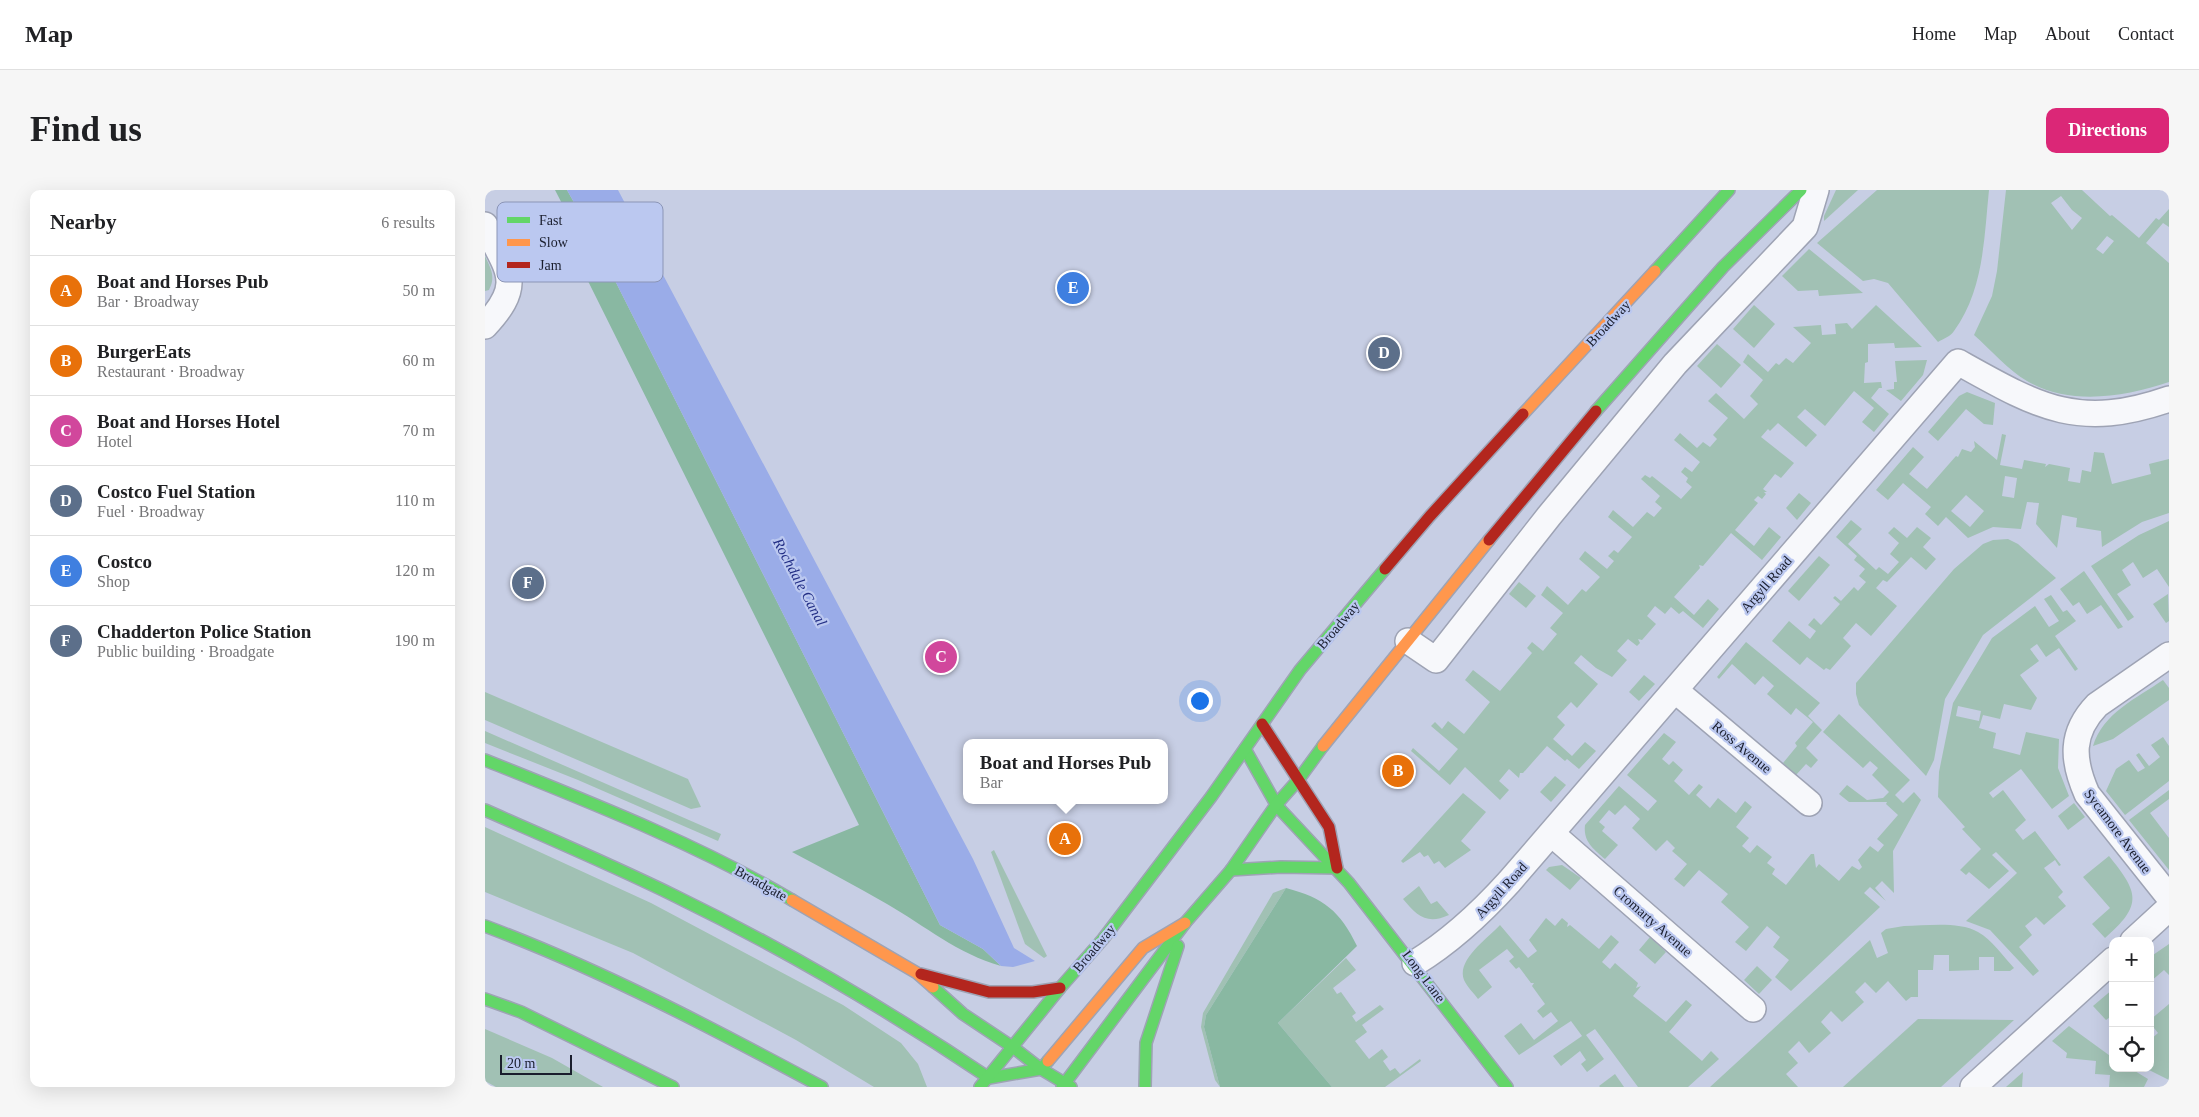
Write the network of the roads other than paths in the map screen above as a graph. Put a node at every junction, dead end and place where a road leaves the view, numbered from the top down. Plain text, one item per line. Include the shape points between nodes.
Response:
1 (1729, 190) edge
2 (1801, 190) edge
3 (1816, 190) edge
4 (485, 225) edge
5 (497, 249) edge
6 (509, 282) edge
7 (485, 326) edge
8 (2169, 398) edge
9 (1484, 546) junction
10 (1509, 567) junction
11 (1408, 641) junction
12 (2169, 655) edge
13 (1676, 691) junction
14 (1262, 724) junction
15 (1245, 749) junction
16 (485, 760) edge
17 (1299, 779) junction
18 (1809, 803) dead end
19 (1276, 805) junction
20 (485, 810) edge
21 (1552, 834) junction
22 (1337, 868) junction
23 (1231, 870) junction
24 (2169, 897) edge
25 (2169, 908) edge
26 (1185, 923) junction
27 (485, 926) edge
28 (2137, 937) edge
29 (1415, 963) junction
30 (2109, 964) edge
31 (917, 973) junction
32 (1060, 988) junction
33 (485, 999) edge
34 (1753, 1009) dead end
35 (1014, 1048) junction
36 (1041, 1069) junction
37 (989, 1078) junction
38 (1066, 1086) edge
39 (673, 1087) edge
40 (822, 1087) edge
41 (980, 1087) edge
42 (1145, 1087) edge
43 (1507, 1087) edge
44 (1973, 1087) edge

1 - 14 main road, Broadway via 1431,516 1300,670
2 - 9 main road via 1723,267 1624,378
3 - 10 street via 1805,227 1675,364
4 - 5 street
6 - 7 street via 509,292 501,310
8 - 13 street, Argyll Road via 2119,412 2093,414 2068,411 2029,400 1958,362
9 - 10 street
9 - 11 main road
10 - 11 street via 1437,660
11 - 17 main road via 1347,713
12 - 24 street, Sycamore Avenue via 2090,712 2079,732 2075,757 2087,794
13 - 18 street, Ross Avenue
13 - 21 street, Argyll Road
14 - 15 main road, Broadway
14 - 17 main road, Long Lane
15 - 19 main road, Long Lane
15 - 32 main road, Broadway via 1103,939
16 - 31 main road, Broadgate via 601,807 749,875
17 - 19 main road
17 - 22 main road, Long Lane via 1331,833
19 - 22 main road, Long Lane
19 - 23 main road
20 - 37 main road via 674,896 790,955 932,1038
21 - 29 street, Argyll Road via 1477,918
21 - 34 street, Cromarty Avenue
22 - 23 main road via 1281,866
22 - 29 main road, Long Lane
23 - 26 main road
25 - 28 street
26 - 36 main road via 1143,948
26 - 38 main road
26 - 42 main road via 1146,1043
27 - 40 main road via 701,1021
29 - 43 main road, Long Lane
30 - 44 street
31 - 32 main road via 989,992
31 - 35 main road, Broadgate via 963,1014
32 - 35 main road, Broadway
33 - 39 main road via 521,1012
35 - 36 main road, Broadgate
35 - 37 main road, Broadway
36 - 37 main road
36 - 38 main road, Broadgate
37 - 41 main road, Broadway

